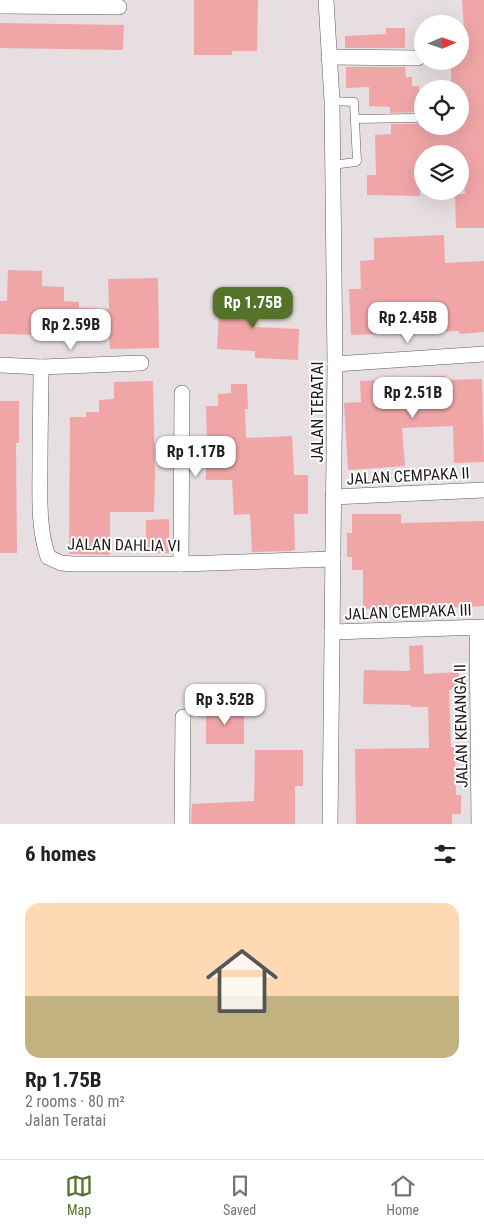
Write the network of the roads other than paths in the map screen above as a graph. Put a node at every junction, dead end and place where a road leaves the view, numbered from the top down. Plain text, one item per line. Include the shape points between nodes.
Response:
1 (326, 0) edge
2 (0, 6) edge
3 (120, 7) dead end
4 (329, 58) junction
5 (414, 58) edge
6 (332, 101) junction
7 (414, 118) edge
8 (355, 119) junction
9 (332, 165) junction
10 (484, 354) edge
11 (141, 363) dead end
12 (334, 364) junction
13 (0, 365) edge
14 (41, 367) junction
15 (182, 393) dead end
16 (484, 490) edge
17 (333, 497) junction
18 (332, 559) junction
19 (181, 564) junction
20 (480, 628) edge
21 (332, 632) junction
22 (183, 717) dead end
23 (482, 766) edge
24 (182, 824) edge
25 (330, 824) edge
26 (479, 824) edge

1 - 4 street, JALAN TERATAI
2 - 3 street
4 - 5 street
4 - 6 street, JALAN TERATAI
6 - 8 lane via 354,102
6 - 9 street, JALAN TERATAI
7 - 8 lane
8 - 9 lane via 357,161
9 - 12 street, JALAN TERATAI
10 - 12 street
11 - 14 street
12 - 17 street, JALAN TERATAI
13 - 14 street
14 - 19 street, JALAN DAHLIA VI via 41,525 48,557 74,564
15 - 19 street
16 - 17 street, JALAN CEMPAKA II
17 - 18 street, JALAN TERATAI
18 - 19 street, JALAN DAHLIA VI
18 - 21 street, JALAN TERATAI
20 - 21 street, JALAN CEMPAKA III
20 - 23 street, JALAN KENANGA II
21 - 25 street, JALAN TERATAI
22 - 24 street
23 - 26 street, JALAN KENANGA II

